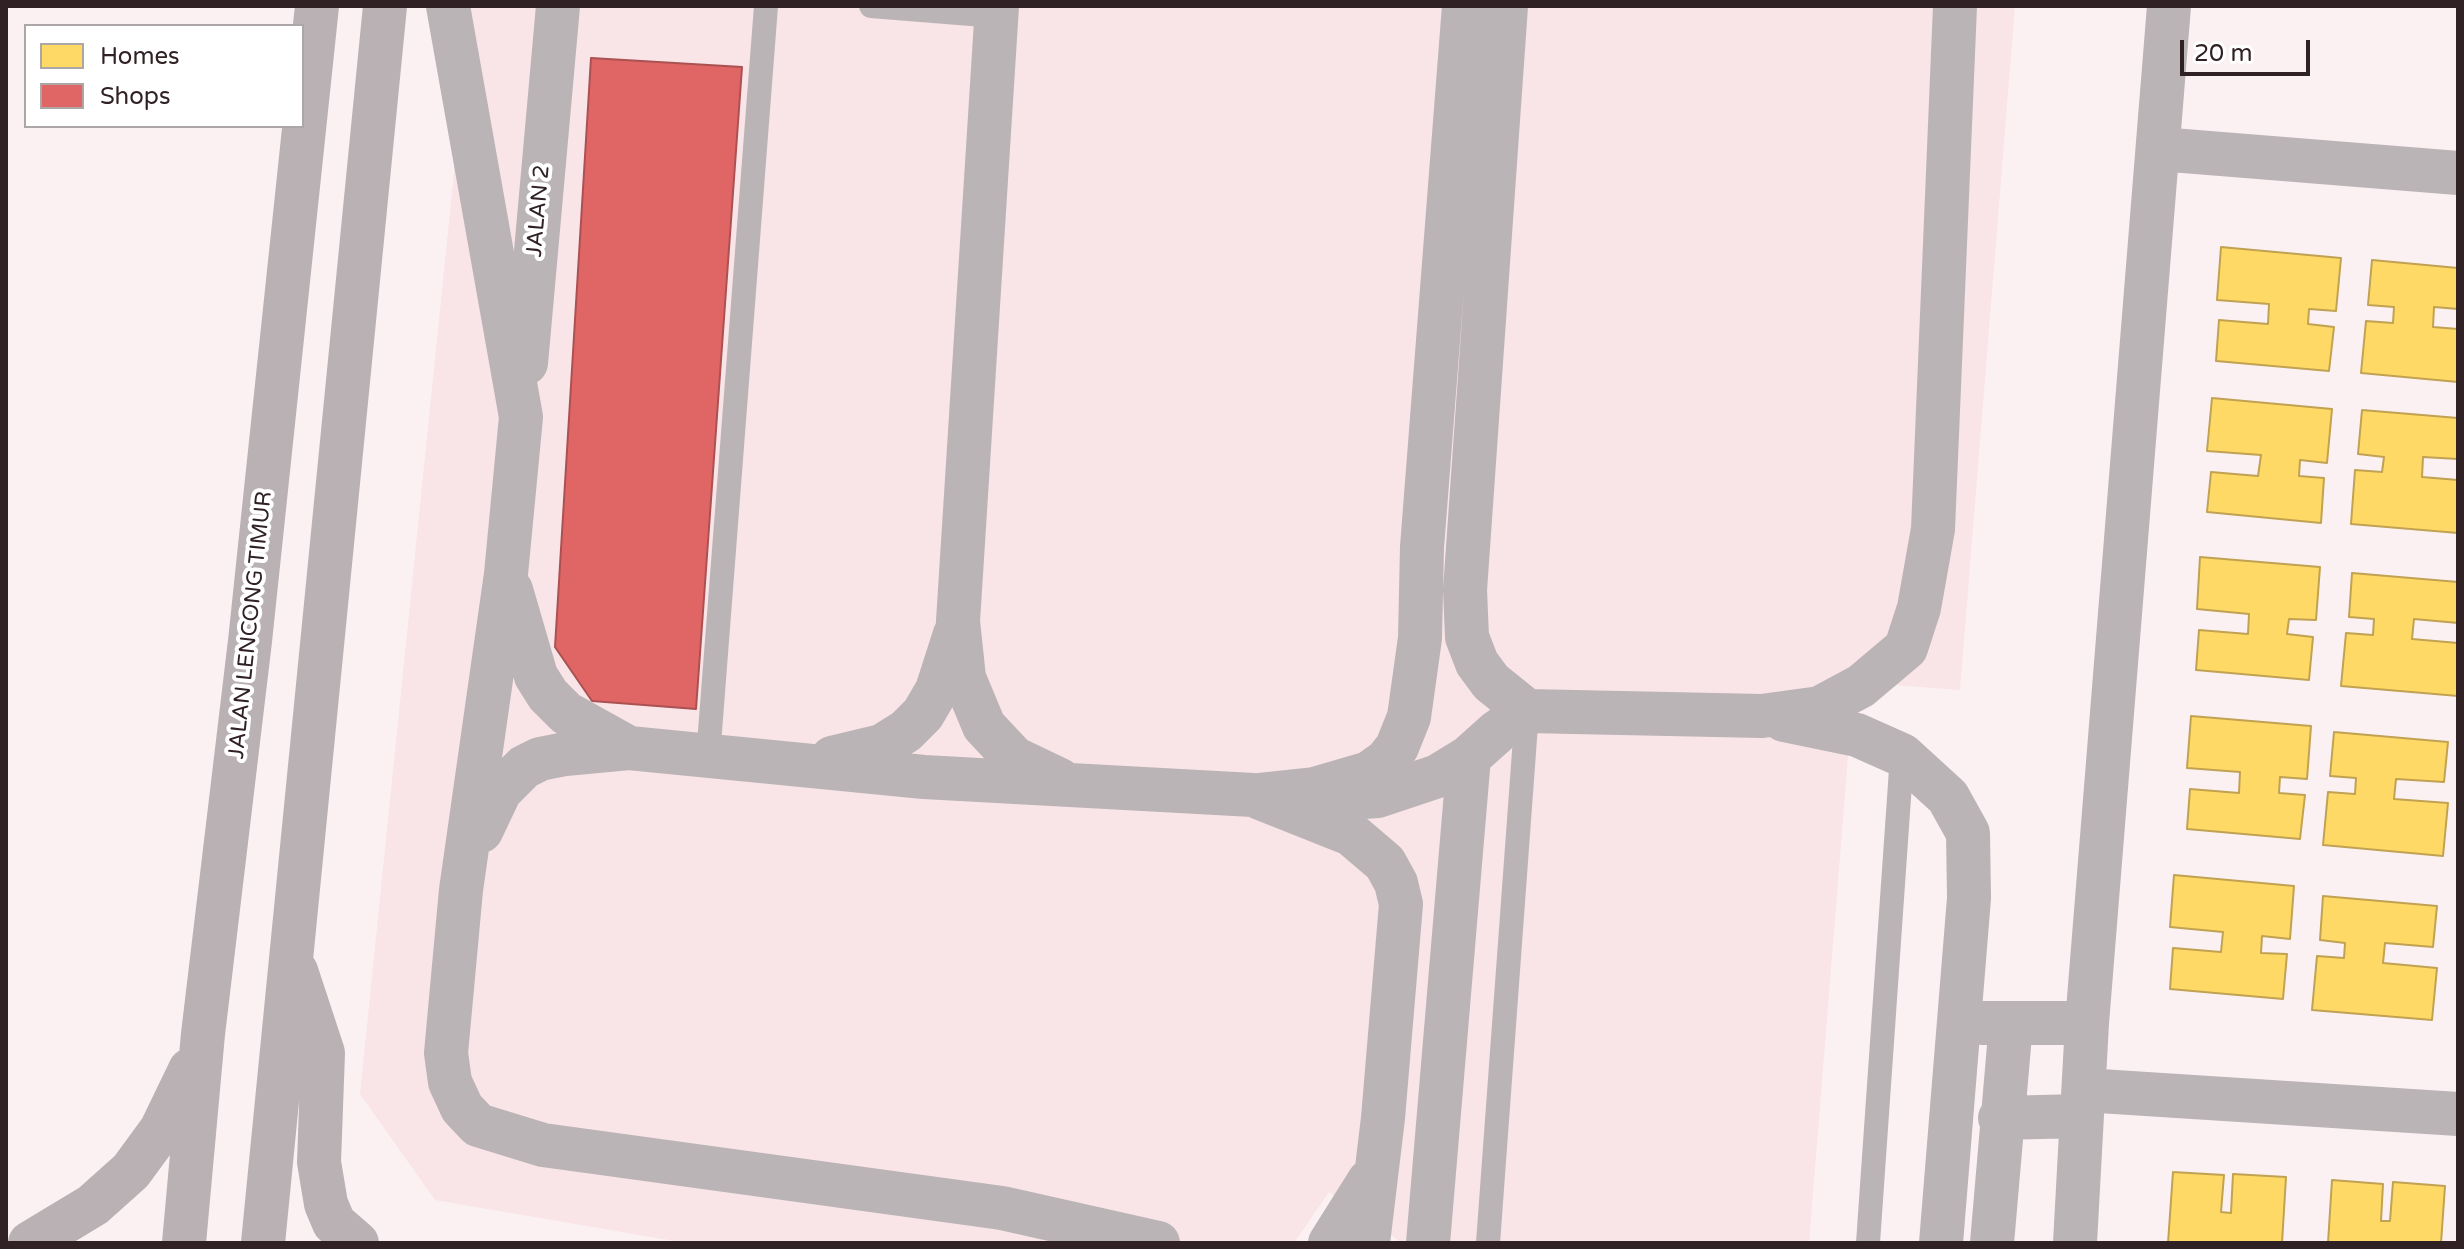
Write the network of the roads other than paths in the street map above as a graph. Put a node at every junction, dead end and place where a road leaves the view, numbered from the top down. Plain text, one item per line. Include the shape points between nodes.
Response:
1 (317, 6) edge
2 (385, 6) edge
3 (448, 6) edge
4 (558, 6) edge
5 (766, 6) edge
6 (871, 6) edge
7 (1464, 6) edge
8 (1506, 6) edge
9 (1955, 6) edge
10 (2169, 6) edge
11 (996, 11) edge
12 (2159, 149) junction
13 (2458, 173) edge
14 (521, 417) junction
15 (506, 574) junction
16 (958, 621) junction
17 (1527, 711) junction
18 (1762, 716) junction
19 (629, 748) junction
20 (1902, 755) junction
21 (708, 757) junction
22 (1469, 757) junction
23 (794, 764) junction
24 (1073, 786) junction
25 (1253, 795) junction
26 (461, 890) junction
27 (290, 953) junction
28 (1959, 1023) junction
29 (2011, 1023) junction
30 (2087, 1023) junction
31 (203, 1034) junction
32 (2083, 1103) junction
33 (2458, 1114) edge
34 (2000, 1118) junction
35 (1378, 1169) junction
36 (30, 1243) edge
37 (184, 1243) edge
38 (263, 1243) edge
39 (357, 1243) edge
40 (1158, 1243) edge
41 (1330, 1243) edge
42 (1368, 1243) edge
43 (1428, 1243) edge
44 (1488, 1243) edge
45 (1868, 1243) edge
46 (1941, 1243) edge
47 (1992, 1243) edge
48 (2075, 1243) edge

1 - 31 highway, JALAN LENCONG TIMUR
2 - 27 highway
3 - 14 street
4 - 14 street, JALAN 2
5 - 21 lane
6 - 11 lane
7 - 25 street via 1422,547 1420,638 1409,717 1397,747 1369,773 1314,789
8 - 17 street via 1465,615 1477,663 1491,682
9 - 18 street via 1933,529 1919,608 1906,648 1861,686 1820,708
10 - 12 street
11 - 16 street
12 - 13 street
12 - 30 street
14 - 15 street, JALAN 2
15 - 19 street via 536,676 548,695 566,713
15 - 26 street, JALAN 2
16 - 23 street via 937,690 906,731 858,754
16 - 24 street via 964,678 984,726 1033,771
17 - 18 street
17 - 22 street
17 - 44 lane
18 - 20 street via 1857,735
19 - 21 street
19 - 26 street via 540,759 509,779 486,817
20 - 28 street via 1948,797 1968,833 1969,898
20 - 45 lane
21 - 23 street
22 - 25 street via 1412,787 1378,796 1317,800
22 - 43 street
23 - 24 street
24 - 25 street
25 - 35 street via 1351,834 1385,863 1396,883 1400,926
26 - 40 street via 446,1053 450,1082 462,1108 478,1125 543,1145 1002,1208
27 - 38 highway
27 - 39 highway via 323,1053 319,1162 326,1204 334,1223
28 - 29 street
28 - 46 street
29 - 30 street
29 - 34 street
30 - 32 street
31 - 36 highway via 161,1130 131,1171 93,1205
31 - 37 highway, JALAN LENCONG TIMUR
32 - 33 street
32 - 34 street
32 - 48 street
34 - 47 street
35 - 41 street
35 - 42 street

